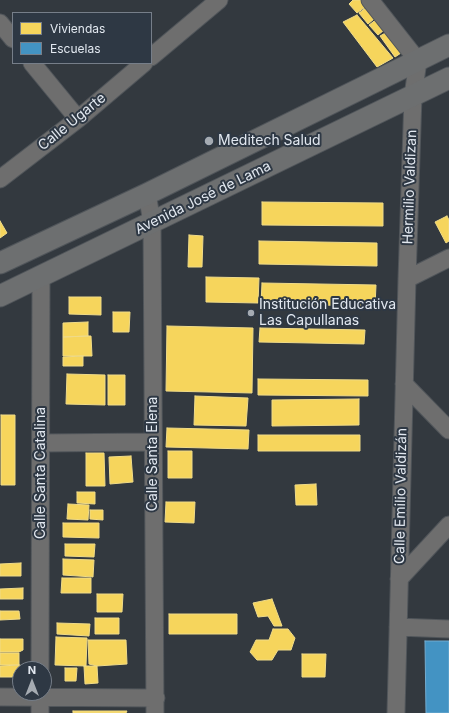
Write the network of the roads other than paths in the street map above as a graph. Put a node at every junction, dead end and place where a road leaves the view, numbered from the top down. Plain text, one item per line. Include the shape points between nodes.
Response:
1 (219, 0) edge
2 (370, 0) edge
3 (0, 24) edge
4 (12, 38) edge
5 (449, 45) edge
6 (152, 56) edge
7 (418, 62) junction
8 (33, 64) edge
9 (143, 64) edge
10 (449, 78) edge
11 (413, 96) junction
12 (78, 119) junction
13 (0, 179) edge
14 (147, 194) junction
15 (152, 222) junction
16 (449, 258) edge
17 (0, 263) edge
18 (41, 276) junction
19 (407, 278) junction
20 (0, 296) edge
21 (404, 384) junction
22 (449, 430) edge
23 (153, 442) junction
24 (41, 443) junction
25 (449, 525) edge
26 (399, 579) junction
27 (398, 627) junction
28 (449, 629) edge
29 (40, 661) edge
30 (0, 697) edge
31 (12, 698) edge
32 (40, 701) edge
33 (156, 706) edge
34 (396, 713) edge

1 - 6 street
2 - 7 street
3 - 4 street
5 - 7 main road, Avenida José de Lama
7 - 11 street, Hermilio Valdizan
7 - 14 main road, Avenida José de Lama
8 - 12 street
9 - 12 street, Calle Ugarte
10 - 11 main road, Avenida José de Lama
11 - 15 main road, Avenida José de Lama
11 - 19 street, Hermilio Valdizan
12 - 13 street, Calle Ugarte
14 - 15 street, Calle Santa Elena
14 - 17 main road, Avenida José de Lama
15 - 18 main road, Avenida José de Lama
15 - 23 street, Calle Santa Elena
16 - 19 street
18 - 20 main road, Avenida José de Lama
18 - 24 street, Calle Santa Catalina
19 - 21 street, Calle Emilio Valdizán
21 - 22 street
21 - 26 street, Calle Emilio Valdizán
23 - 24 street
23 - 33 street, Calle Santa Elena
24 - 29 street, Calle Santa Catalina
25 - 26 street
26 - 27 street, Calle Emilio Valdizán
27 - 28 street
27 - 34 street, Calle Emilio Valdizán
30 - 31 street
32 - 33 street

